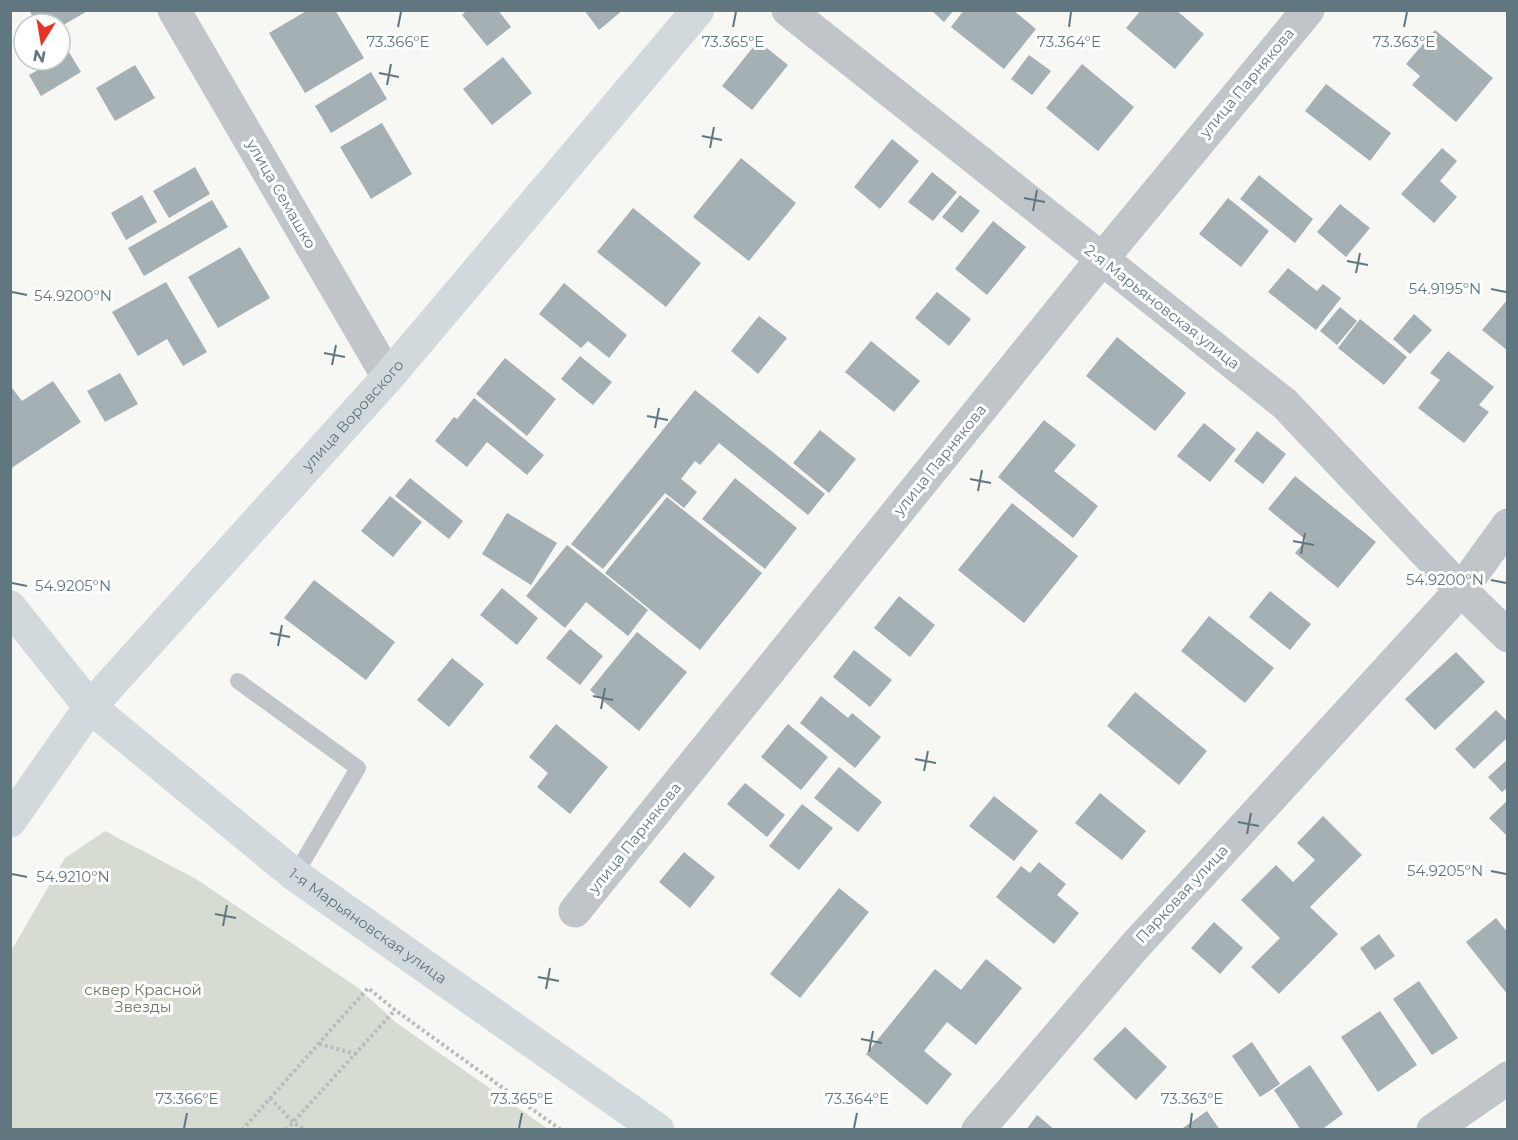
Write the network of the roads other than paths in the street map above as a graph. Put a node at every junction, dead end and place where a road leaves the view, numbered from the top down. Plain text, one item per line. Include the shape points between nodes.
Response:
1 (174, 10) edge
2 (698, 10) edge
3 (788, 10) edge
4 (1308, 10) edge
5 (1102, 259) junction
6 (388, 377) junction
7 (1508, 525) edge
8 (1461, 590) junction
9 (10, 607) edge
10 (1508, 636) edge
11 (238, 681) dead end
12 (90, 707) junction
13 (10, 821) edge
14 (295, 875) junction
15 (575, 911) dead end
16 (1508, 1078) edge
17 (658, 1130) edge
18 (978, 1130) edge
19 (1433, 1130) edge

1 - 6 street, улица Семашко
2 - 6 main road, улица Воровского
3 - 5 street, 2-я Марьяновская улица
4 - 5 street, улица Парнякова
5 - 8 street, 2-я Марьяновская улица via 1285,404
5 - 15 street, улица Парнякова
6 - 12 main road, улица Воровского
7 - 8 street, Парковая улица
8 - 10 street, 2-я Марьяновская улица
8 - 18 street, Парковая улица via 1134,947
9 - 12 main road, 1-я Марьяновская улица
11 - 14 lane via 358,768
12 - 13 main road, улица Воровского
12 - 14 main road, 1-я Марьяновская улица
14 - 17 main road, 1-я Марьяновская улица
16 - 19 street

